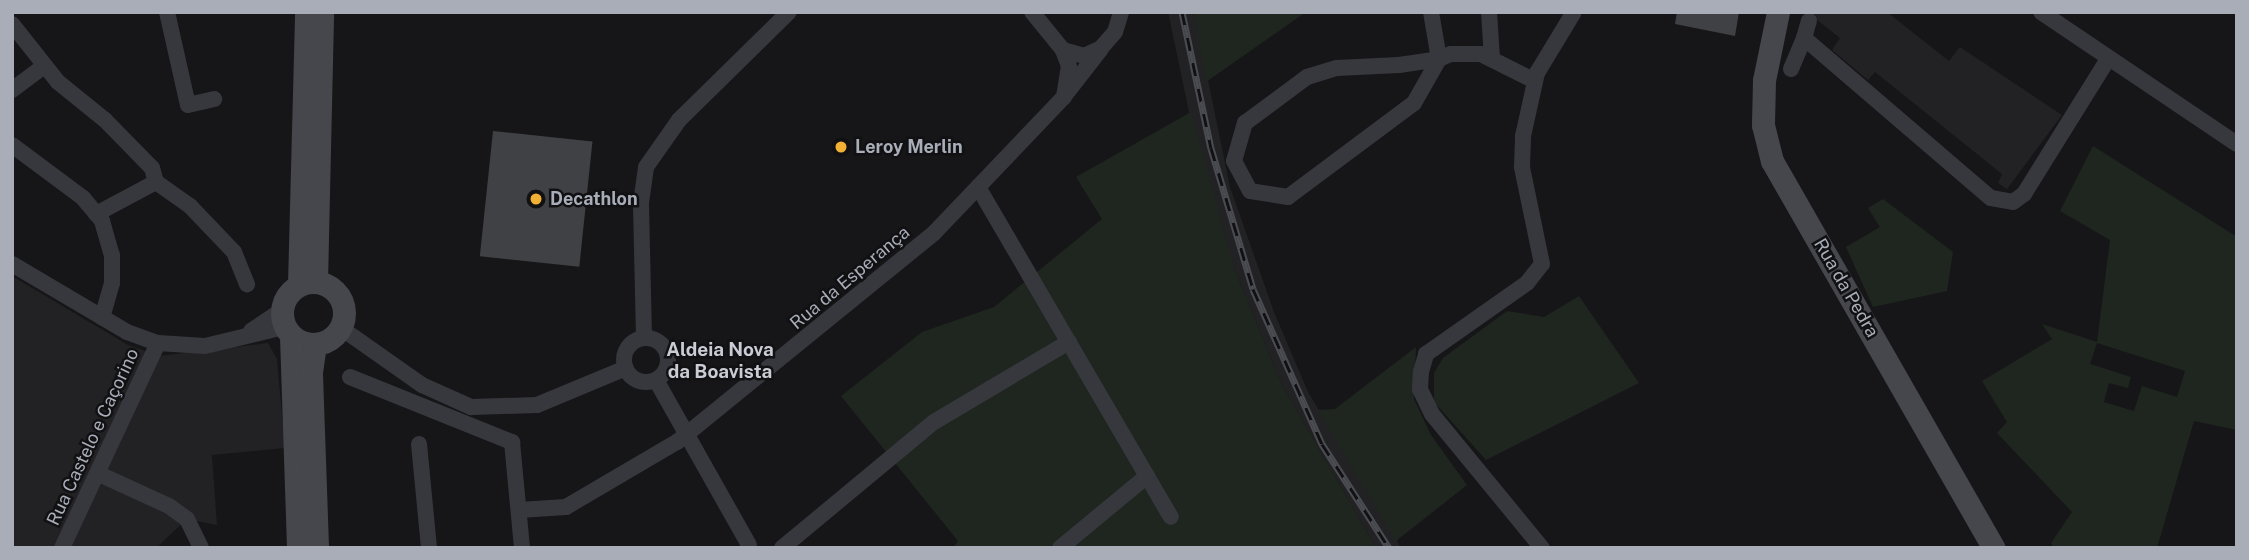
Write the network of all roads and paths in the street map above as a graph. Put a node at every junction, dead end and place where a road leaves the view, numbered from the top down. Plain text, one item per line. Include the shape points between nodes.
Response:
1 (167, 12) edge
2 (306, 12) edge
3 (322, 12) edge
4 (789, 12) edge
5 (1031, 12) edge
6 (1121, 12) edge
7 (1431, 12) edge
8 (1489, 12) edge
9 (1574, 12) edge
10 (1778, 12) edge
11 (2041, 12) edge
12 (1809, 21) dead end
13 (12, 24) edge
14 (1804, 38) junction
15 (1102, 47) junction
16 (1063, 50) junction
17 (1492, 58) junction
18 (1439, 59) junction
19 (2108, 59) junction
20 (43, 66) junction
21 (1791, 69) dead end
22 (1535, 81) junction
23 (12, 90) edge
24 (1064, 97) junction
25 (214, 99) dead end
26 (2237, 144) edge
27 (12, 145) edge
28 (156, 182) junction
29 (978, 187) junction
30 (96, 214) junction
31 (12, 264) edge
32 (308, 283) junction
33 (247, 284) dead end
34 (102, 318) junction
35 (286, 324) junction
36 (341, 328) junction
37 (645, 337) junction
38 (1069, 342) junction
39 (158, 343) junction
40 (315, 344) junction
41 (626, 368) junction
42 (349, 377) dead end
43 (656, 380) junction
44 (685, 436) junction
45 (419, 444) dead end
46 (99, 474) junction
47 (1147, 476) junction
48 (519, 510) junction
49 (1171, 517) dead end
50 (749, 547) edge
51 (62, 548) edge
52 (201, 548) edge
53 (298, 548) edge
54 (317, 548) edge
55 (429, 548) edge
56 (522, 548) edge
57 (782, 548) edge
58 (1060, 548) edge
59 (1542, 548) edge
60 (1994, 548) edge

1 - 25 street via 188,105
2 - 32 main road
3 - 32 main road
4 - 37 street via 679,120 646,167 641,203
5 - 16 street
6 - 15 street
7 - 18 street
8 - 17 street
9 - 22 street
10 - 60 main road, Rua da Pedra via 1764,80 1763,125 1772,161
11 - 19 street
12 - 14 street
13 - 20 street
14 - 19 street via 1991,198 2013,202 2024,194
14 - 21 street
15 - 16 street via 1084,55
15 - 24 street, Rua da Esperança
16 - 24 street via 1069,66
17 - 18 street via 1451,54
17 - 22 street
18 - 18 street via 1337,68 1307,77 1245,123 1235,145 1239,178 1251,191 1288,197 1414,103
19 - 26 street
20 - 23 street
20 - 28 street via 152,168
22 - 59 street via 1526,109 1522,167 1542,264 1527,282 1426,354 1420,389 1448,438
24 - 29 street, Rua da Esperança
27 - 30 street
28 - 30 street
28 - 33 street via 190,206 234,252
29 - 38 street
29 - 44 street, Rua da Esperança via 903,260
30 - 34 street via 112,255 112,283
31 - 34 street
32 - 35 main road via 287,295
32 - 36 main road via 340,298
34 - 39 street
35 - 39 street via 205,346
35 - 40 main road
35 - 53 main road
36 - 40 main road
36 - 41 street via 422,385 471,407 537,405
37 - 41 street via 627,348
37 - 43 street via 659,342 667,354 667,369
38 - 47 street
38 - 57 street via 934,422
39 - 46 street, Rua Castelo e Caçorino
40 - 54 main road via 311,374
41 - 43 street via 635,379
42 - 48 street via 512,442
43 - 44 street
44 - 48 street, Rua da Esperança via 575,503
44 - 50 street
45 - 55 street
46 - 51 street, Rua Castelo e Caçorino
46 - 52 street via 170,506 187,519
47 - 49 street
47 - 58 street
48 - 56 street

